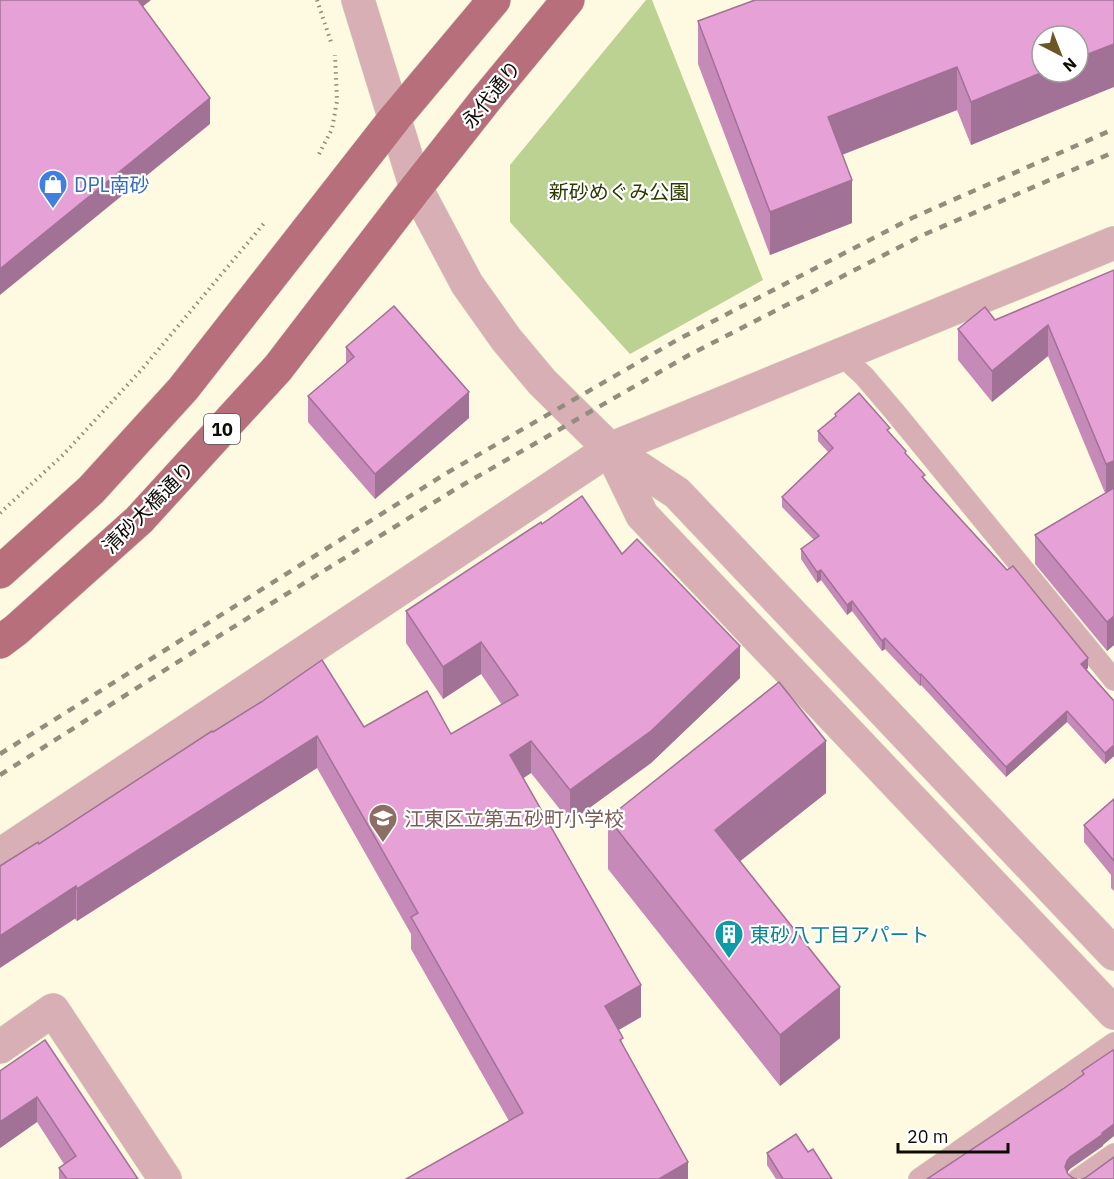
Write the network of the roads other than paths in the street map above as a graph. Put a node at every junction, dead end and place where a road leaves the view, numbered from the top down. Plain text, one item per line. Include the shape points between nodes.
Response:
1 (494, 0) edge
2 (568, 0) edge
3 (358, 8) edge
4 (395, 118) junction
5 (416, 188) junction
6 (1114, 243) edge
7 (842, 355) junction
8 (610, 449) junction
9 (0, 572) edge
10 (0, 642) edge
11 (1114, 680) edge
12 (0, 855) edge
13 (1114, 954) edge
14 (1114, 1013) edge
15 (1114, 1043) edge
16 (0, 1047) edge
17 (1114, 1154) edge
18 (165, 1179) edge
19 (919, 1179) edge
20 (1078, 1179) edge

1 - 4 main road
2 - 5 main road, 永代通り / 10
3 - 4 street
4 - 5 street
4 - 9 main road via 183,388 91,490
5 - 8 street via 467,284 506,339 542,382
5 - 10 main road, 清砂大橋通り / 10 via 278,368 147,512
6 - 7 street
7 - 8 street
7 - 11 lane via 894,411
8 - 12 street
8 - 13 street via 677,493
8 - 14 street via 642,515
15 - 19 lane
16 - 18 street via 53,1010
17 - 20 lane

